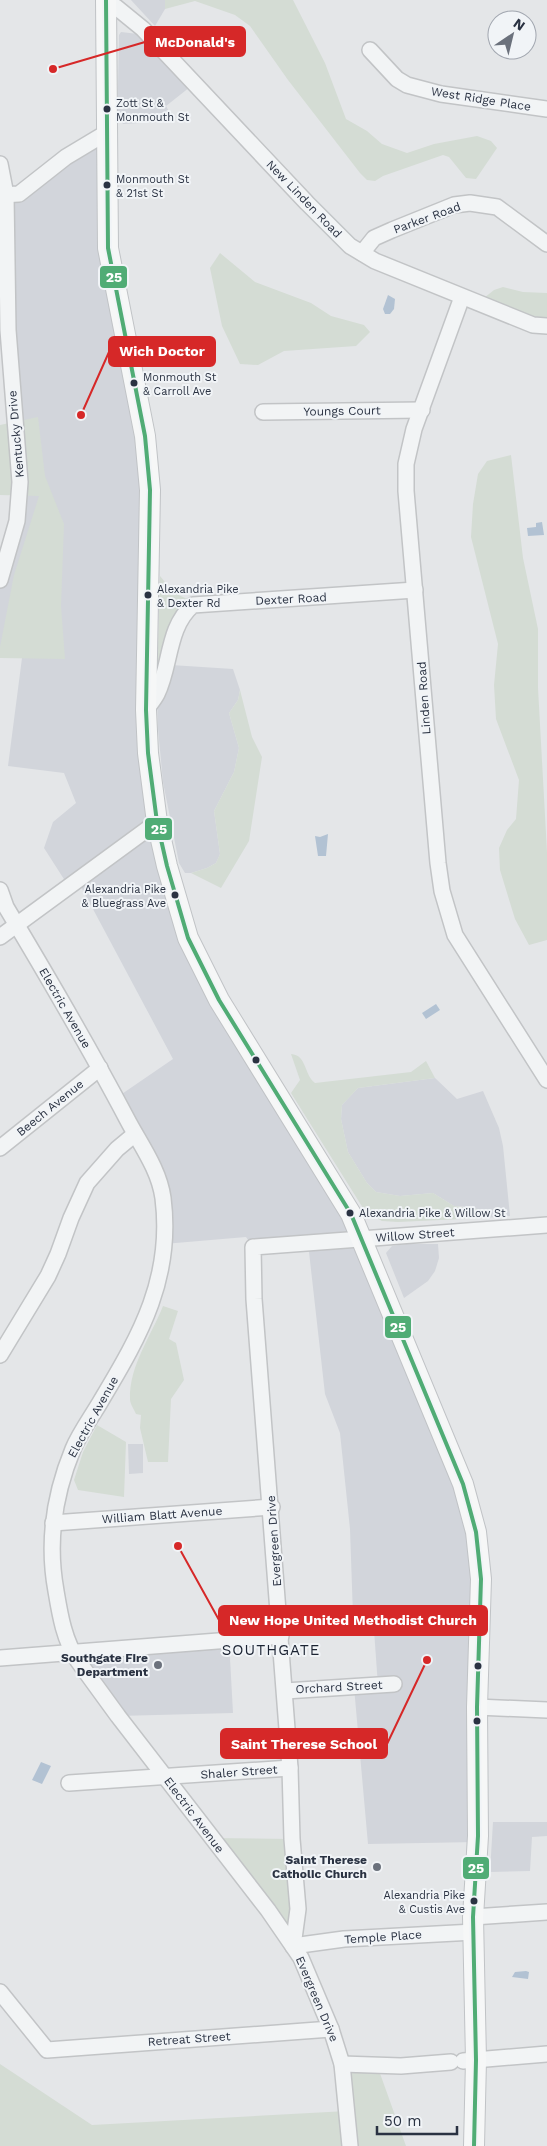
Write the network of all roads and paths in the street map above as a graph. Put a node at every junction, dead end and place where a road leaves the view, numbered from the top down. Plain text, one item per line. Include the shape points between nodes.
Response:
1 (106, 2) edge
2 (370, 50) dead end
3 (547, 109) edge
4 (106, 132) junction
5 (0, 164) edge
6 (3, 195) edge
7 (547, 244) edge
8 (362, 253) junction
9 (462, 297) junction
10 (547, 326) edge
11 (422, 410) junction
12 (263, 412) dead end
13 (0, 580) edge
14 (415, 590) junction
15 (146, 710) junction
16 (157, 822) junction
17 (0, 890) edge
18 (17, 925) junction
19 (0, 937) edge
20 (100, 1068) junction
21 (547, 1080) edge
22 (135, 1134) junction
23 (0, 1148) edge
24 (547, 1225) edge
25 (361, 1238) junction
26 (253, 1247) joint
27 (0, 1355) edge
28 (272, 1507) junction
29 (53, 1523) junction
30 (281, 1636) junction
31 (72, 1652) junction
32 (0, 1658) edge
33 (394, 1684) dead end
34 (285, 1691) junction
35 (477, 1707) junction
36 (547, 1710) edge
37 (290, 1768) junction
38 (166, 1778) junction
39 (69, 1783) dead end
40 (547, 1912) edge
41 (473, 1925) junction
42 (293, 1946) junction
43 (0, 1992) edge
44 (331, 2029) junction
45 (547, 2054) edge
46 (463, 2061) junction
47 (342, 2064) junction
48 (350, 2146) edge
49 (474, 2146) edge

1 - 4 main road
1 - 8 street, New Linden Road via 143,29 307,203 350,246
2 - 3 street, West Ridge Place via 407,85 441,94
4 - 6 street via 66,157 18,194
4 - 15 main road via 108,248 145,436 150,512
5 - 6 street, Kentucky Drive
6 - 13 street, Kentucky Drive via 8,330 20,482 17,521
7 - 8 street, Parker Road via 501,209 470,203 454,205 374,238
8 - 9 street, New Linden Road
9 - 10 street, New Linden Road via 533,325
9 - 11 street, Linden Road
11 - 12 street, Youngs Court
11 - 14 street, Linden Road via 406,464
14 - 15 street, Dexter Road via 198,604 186,612 177,627 157,695
14 - 21 street, Linden Road via 438,862 446,906 455,935
15 - 16 main road
16 - 18 street
16 - 25 main road via 166,866 188,938 218,1000 327,1172
17 - 18 street, Electric Avenue
18 - 19 street
18 - 20 street, Electric Avenue
20 - 22 street, Electric Avenue
20 - 23 street, Beech Avenue
22 - 27 street via 88,1183 48,1276
22 - 29 street, Electric Avenue via 158,1176 161,1188 164,1244 161,1269 137,1340 74,1447 62,1480
24 - 25 street, Willow Street
25 - 26 street, Willow Street
25 - 35 main road via 459,1474 474,1520 481,1580
26 - 28 street, Evergreen Drive via 254,1299
28 - 29 street, William Blatt Avenue
28 - 30 street, Evergreen Drive
29 - 31 street, Electric Avenue via 51,1544 55,1583 62,1622
30 - 31 street
30 - 34 street, Evergreen Drive
31 - 32 street
31 - 38 street, Electric Avenue
33 - 34 street, Orchard Street
34 - 37 street, Evergreen Drive
35 - 36 street
35 - 41 main road via 478,1836
37 - 38 street, Shaler Street
37 - 42 street, Evergreen Drive via 298,1909
38 - 39 street, Shaler Street
38 - 42 street, Electric Avenue
40 - 41 street, Temple Place
41 - 42 street, Temple Place
41 - 46 main road
42 - 44 street, Evergreen Drive
43 - 44 street, Retreat Street via 46,2050
44 - 47 street, Evergreen Drive
45 - 46 street
46 - 47 street via 401,2066
46 - 49 main road
47 - 48 street, Evergreen Drive

